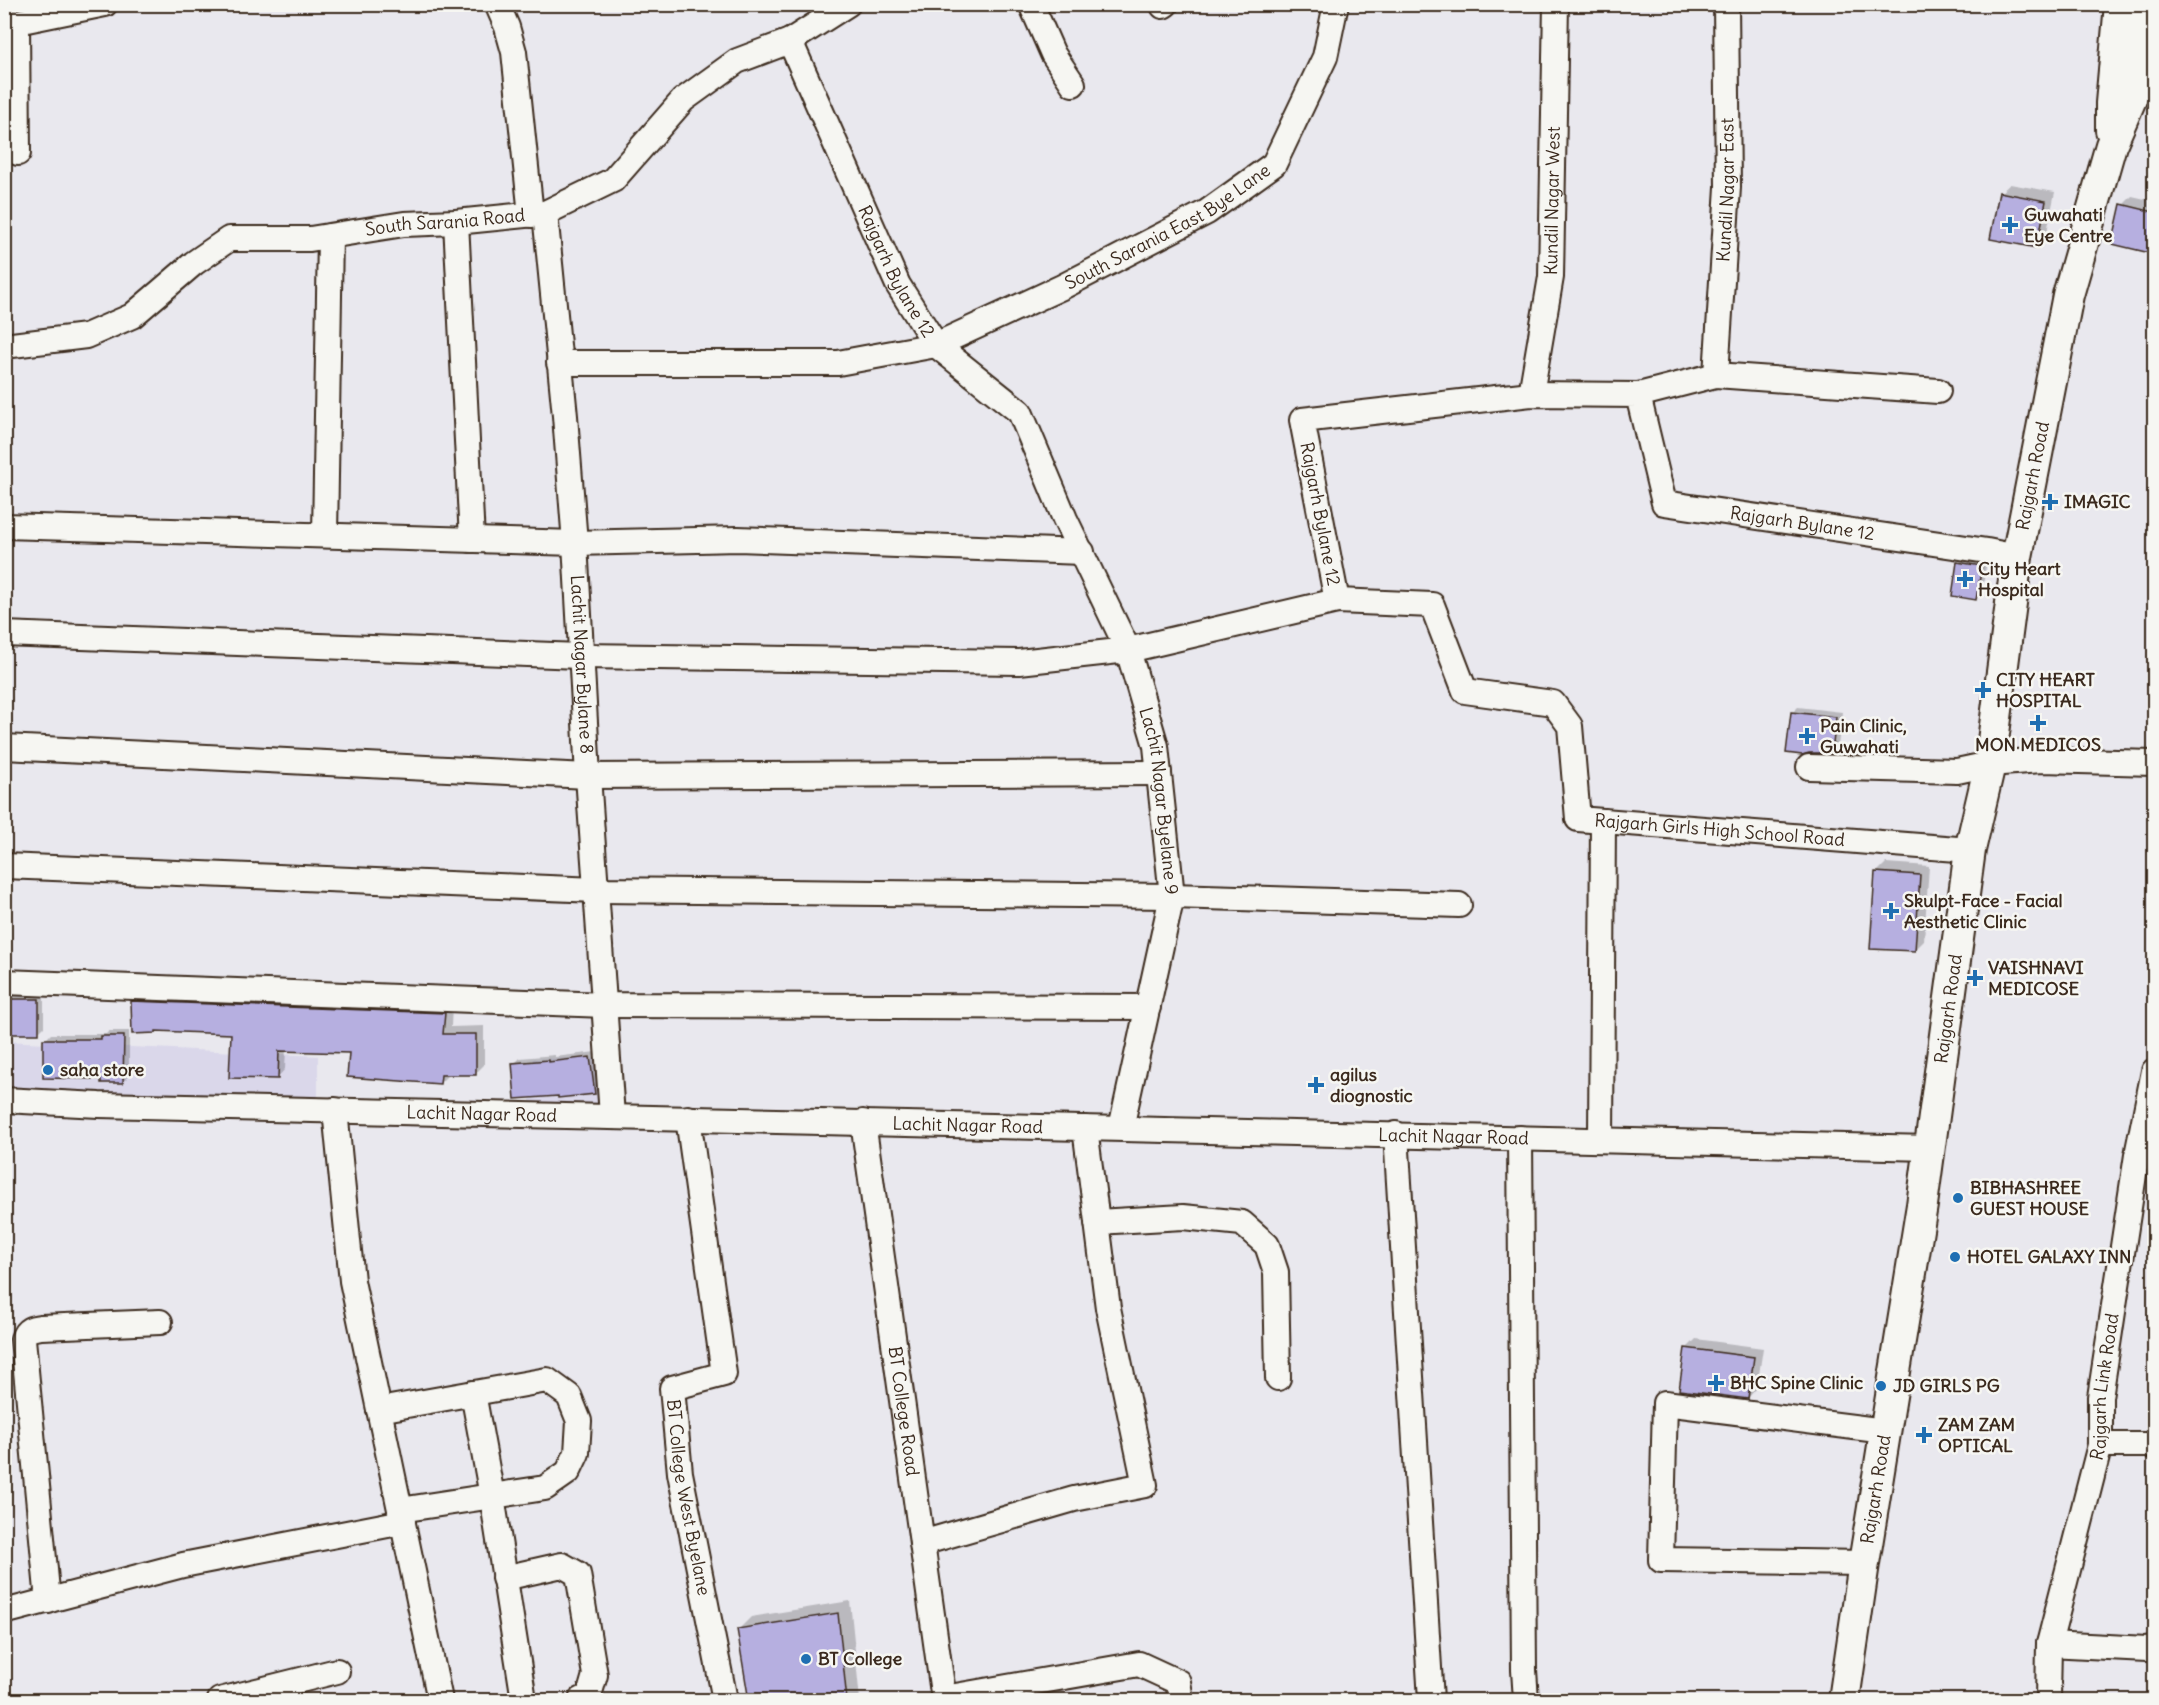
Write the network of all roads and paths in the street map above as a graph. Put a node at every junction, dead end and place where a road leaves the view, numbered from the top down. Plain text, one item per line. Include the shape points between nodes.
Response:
1 (105, 4) edge
2 (497, 4) edge
3 (848, 4) edge
4 (1030, 4) edge
5 (1336, 4) edge
6 (1556, 4) edge
7 (1726, 4) edge
8 (2121, 4) edge
9 (2145, 4) edge
10 (11, 22) edge
11 (790, 41) junction
12 (1073, 84) dead end
13 (2111, 145) junction
14 (18, 153) dead end
15 (538, 214) junction
16 (456, 222) junction
17 (330, 236) junction
18 (936, 345) junction
19 (4, 346) edge
20 (560, 363) junction
21 (1716, 375) junction
22 (1938, 391) dead end
23 (1531, 394) junction
24 (1638, 395) junction
25 (4, 526) edge
26 (325, 535) junction
27 (472, 540) junction
28 (575, 543) junction
29 (1082, 552) junction
30 (2017, 557) junction
31 (1336, 601) junction
32 (4, 634) edge
33 (1128, 650) junction
34 (580, 656) junction
35 (4, 747) edge
36 (2154, 763) edge
37 (1990, 764) junction
38 (1809, 766) dead end
39 (1159, 773) junction
40 (588, 776) junction
41 (1603, 821) junction
42 (1970, 850) junction
43 (4, 866) edge
44 (597, 890) junction
45 (1172, 897) junction
46 (1458, 904) dead end
47 (4, 982) edge
48 (605, 1005) junction
49 (1148, 1007) junction
50 (2154, 1071) edge
51 (4, 1100) edge
52 (335, 1110) junction
53 (612, 1116) junction
54 (688, 1118) junction
55 (863, 1122) junction
56 (1085, 1128) junction
57 (1121, 1128) junction
58 (1396, 1134) junction
59 (1520, 1137) junction
60 (1601, 1139) junction
61 (1930, 1148) junction
62 (2145, 1156) edge
63 (1097, 1222) junction
64 (160, 1322) dead end
65 (1278, 1378) dead end
66 (473, 1393) junction
67 (379, 1410) junction
68 (1885, 1431) junction
69 (2100, 1445) junction
70 (2154, 1445) edge
71 (492, 1496) junction
72 (402, 1516) junction
73 (922, 1543) junction
74 (1863, 1563) junction
75 (504, 1578) junction
76 (48, 1601) junction
77 (4, 1612) edge
78 (2049, 1644) junction
79 (2154, 1647) edge
80 (337, 1671) dead end
81 (944, 1699) edge
82 (220, 1701) edge
83 (440, 1701) edge
84 (524, 1701) edge
85 (581, 1701) edge
86 (725, 1701) edge
87 (1181, 1701) edge
88 (1431, 1701) edge
89 (1526, 1701) edge
90 (1844, 1701) edge
91 (2048, 1701) edge

1 - 10 street
2 - 15 street, Lachit Nagar Bylane 8 via 514,52
3 - 11 street, South Sarania Road
4 - 12 street via 1053,54
5 - 18 street, South Sarania East Bye Lane via 1325,57 1274,164 1207,212 1062,287
6 - 23 street, Kundil Nagar West via 1551,276
7 - 21 street, Kundil Nagar East via 1728,187
8 - 13 main road, Rajgarh Road
9 - 13 main road, Rajgarh Road via 2134,92
10 - 14 street
11 - 15 street, South Sarania Road via 737,61 683,100 613,180
11 - 18 street, Rajgarh Bylane 12 via 898,285
13 - 30 main road, Rajgarh Road via 2068,295
15 - 16 street, South Sarania Road
15 - 20 street, Lachit Nagar Bylane 8
16 - 17 street, South Sarania Road via 404,224
16 - 27 street
17 - 19 street, South Sarania Road via 229,239 132,316 86,336
17 - 26 street
18 - 20 street, South Sarania East Bye Lane via 838,363
18 - 29 street, Rajgarh Bylane 12 via 1020,412
20 - 28 street, Lachit Nagar Bylane 8
21 - 22 street
21 - 24 street
23 - 24 street, Rajgarh Bylane 12
23 - 31 street, Rajgarh Bylane 12 via 1302,420
24 - 30 street, Rajgarh Bylane 12 via 1664,503
25 - 26 street
26 - 27 street
27 - 28 street
28 - 29 street via 738,539
28 - 34 street, Lachit Nagar Bylane 8
29 - 33 street, Rajgarh Bylane 12
30 - 37 main road, Rajgarh Road
31 - 33 street, Rajgarh Bylane 12
31 - 41 street, Rajgarh Girls High School Road via 1432,604 1465,691 1553,703 1570,726 1578,819
32 - 34 street
33 - 34 street via 1019,662
33 - 39 street, Lachit Nagar Byelane 9 via 1156,746
34 - 40 street, Lachit Nagar Bylane 8
35 - 40 street
36 - 37 street via 2043,760
37 - 38 street via 1957,771
37 - 42 main road, Rajgarh Road
39 - 40 street
39 - 45 street, Lachit Nagar Byelane 9
40 - 44 street, Lachit Nagar Bylane 8
41 - 42 street, Rajgarh Girls High School Road
41 - 60 street
42 - 61 main road, Rajgarh Road
43 - 44 street
44 - 45 street
44 - 48 street, Lachit Nagar Bylane 8
45 - 46 street
45 - 49 street, Lachit Nagar Byelane 9
47 - 48 street
48 - 49 street
48 - 53 street, Lachit Nagar Bylane 8
49 - 57 street, Lachit Nagar Byelane 9
50 - 62 street, Rajgarh Link Road
51 - 52 street, Lachit Nagar Road
52 - 53 street, Lachit Nagar Road
52 - 67 street via 352,1281
53 - 54 street, Lachit Nagar Road
54 - 55 street, Lachit Nagar Road
54 - 86 street, BT College West Byelane via 724,1374 672,1388 680,1473
55 - 56 street, Lachit Nagar Road
55 - 73 street, BT College Road
56 - 57 street, Lachit Nagar Road
56 - 63 street
57 - 58 street, Lachit Nagar Road
58 - 59 street, Lachit Nagar Road
58 - 88 street
59 - 60 street, Lachit Nagar Road
59 - 89 street
60 - 61 street, Lachit Nagar Road
61 - 68 main road, Rajgarh Road
62 - 69 street, Rajgarh Link Road via 2100,1397
63 - 65 street via 1183,1216 1242,1223 1267,1245 1276,1272
63 - 73 street via 1108,1308 1145,1485 1074,1499
64 - 76 street via 41,1327 30,1328 25,1334
66 - 67 street
66 - 71 street
66 - 71 street via 547,1380 569,1396 579,1421 578,1453 568,1472 545,1488
67 - 72 street
68 - 74 main road, Rajgarh Road
68 - 74 street via 1665,1403 1661,1560
69 - 70 street
69 - 78 street, Rajgarh Link Road
71 - 72 street
71 - 75 street
72 - 76 street via 183,1565
72 - 83 street
73 - 81 street, BT College Road
74 - 90 main road, Rajgarh Road
75 - 84 street
75 - 85 street via 562,1565 578,1574 595,1675 589,1696
76 - 77 street
78 - 79 street
78 - 91 street, Rajgarh Link Road
80 - 82 street
81 - 87 street via 1139,1664 1178,1682

